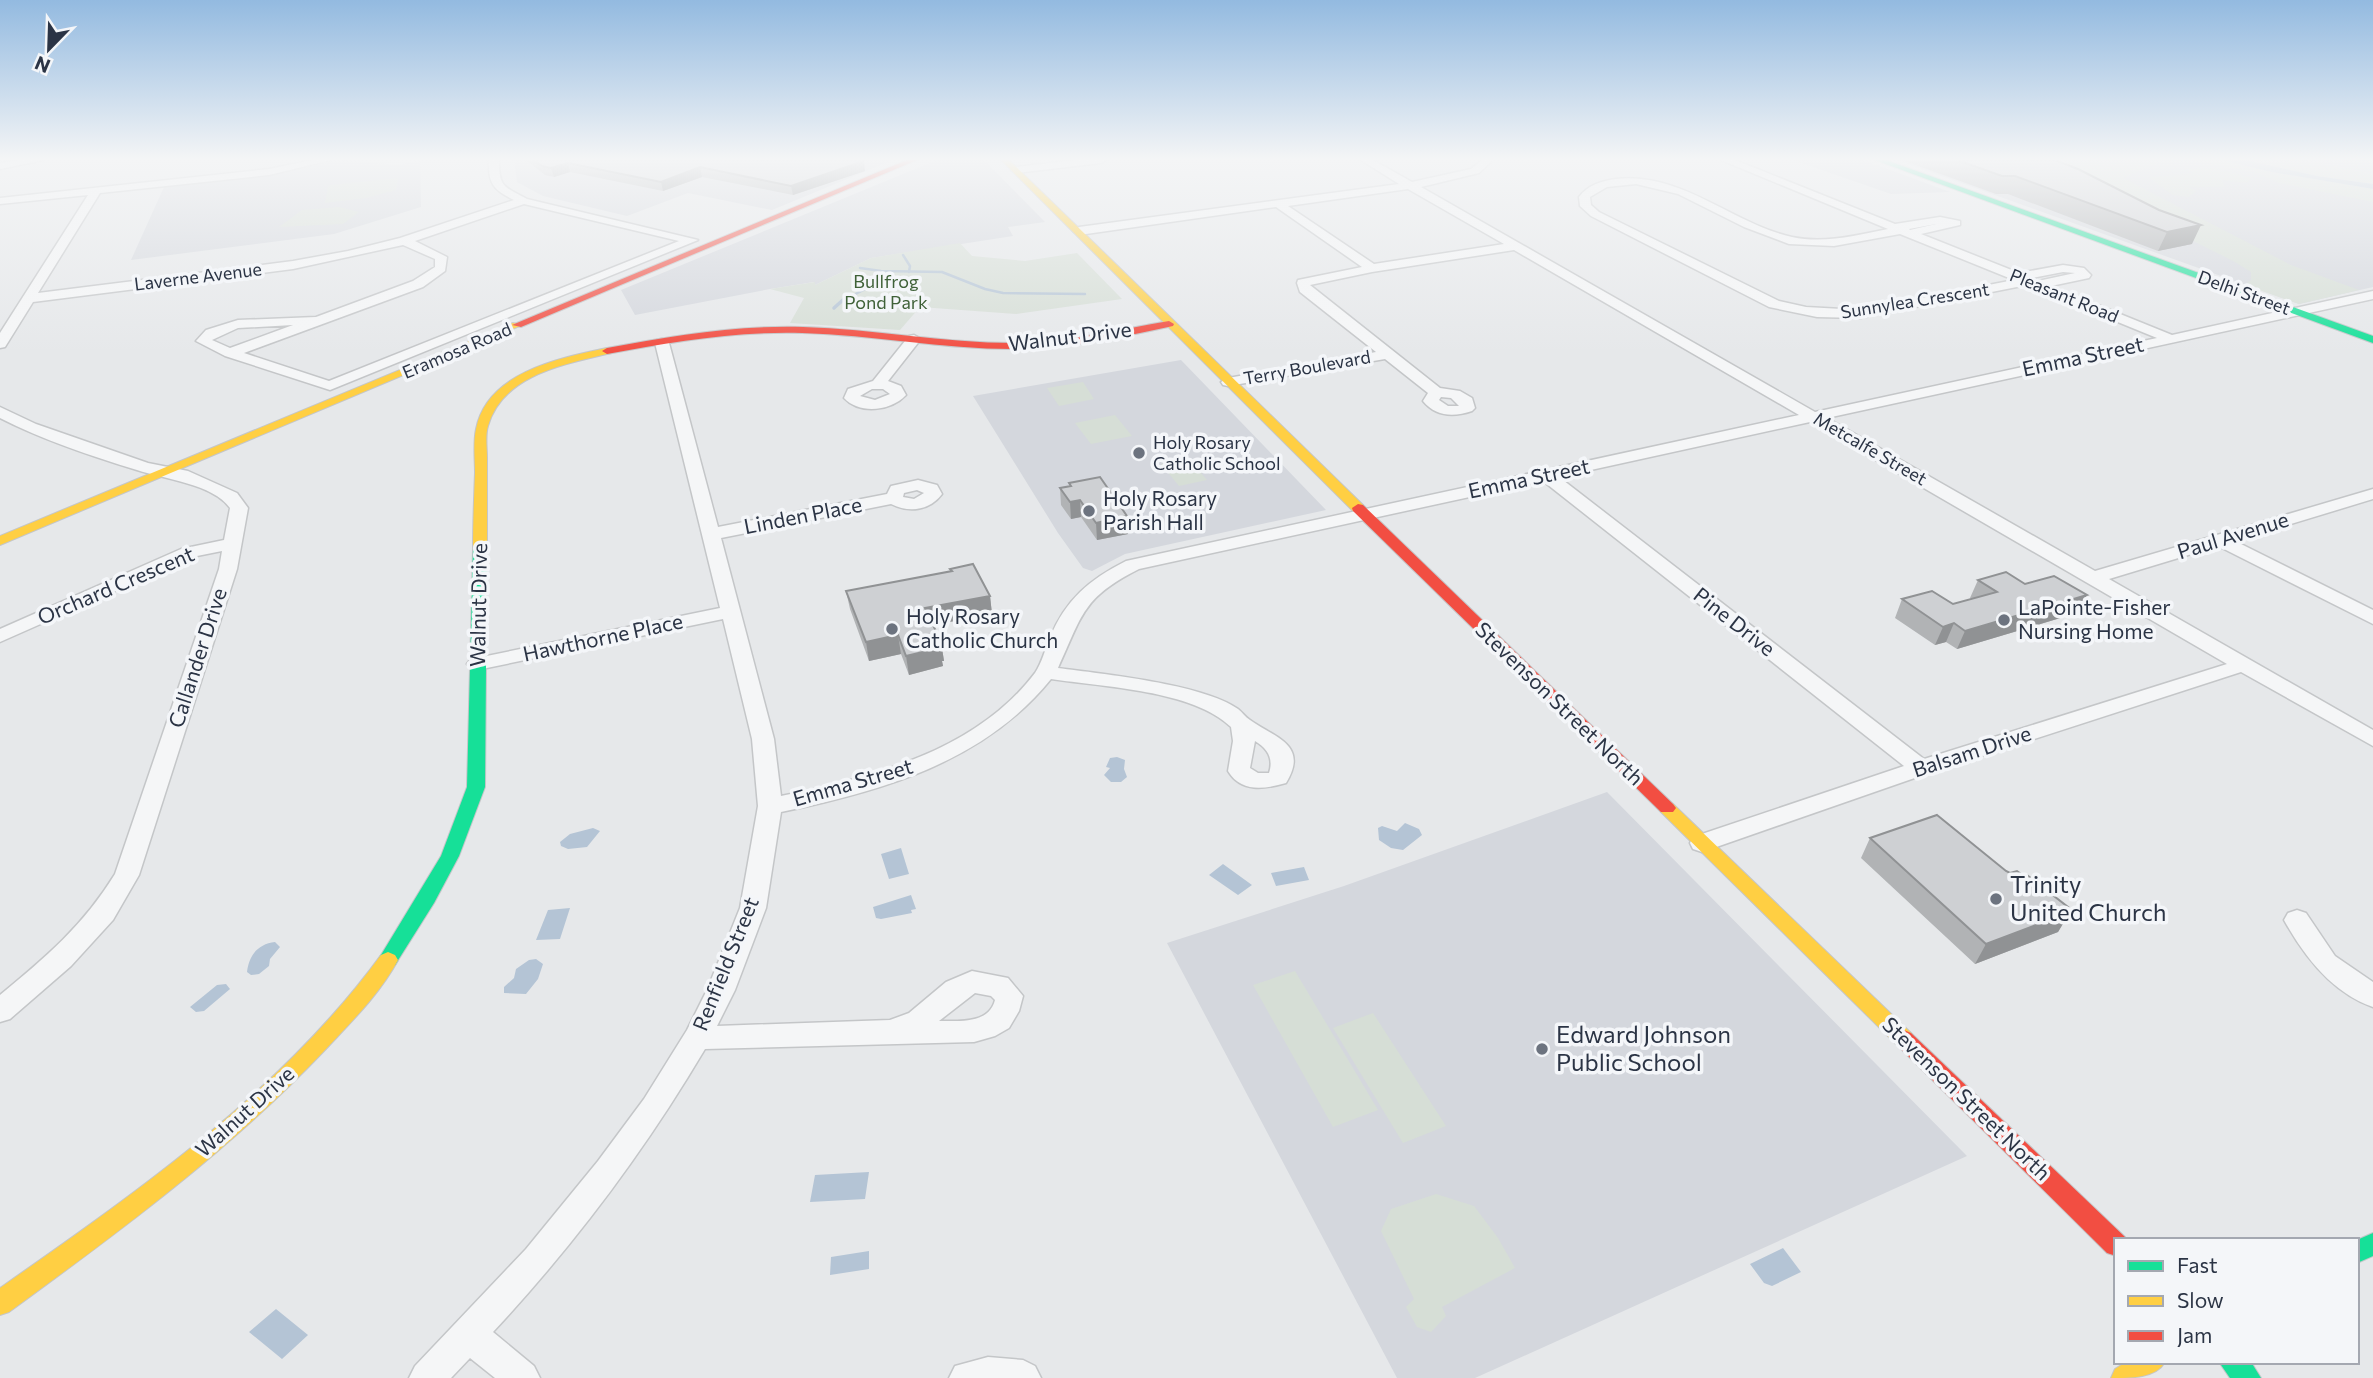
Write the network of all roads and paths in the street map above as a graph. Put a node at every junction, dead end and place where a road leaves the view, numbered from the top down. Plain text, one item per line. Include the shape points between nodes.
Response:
1 (76, 224) edge
2 (454, 224) edge
3 (623, 224) edge
4 (760, 224) edge
5 (1072, 224) edge
6 (1131, 224) edge
7 (1308, 224) edge
8 (1478, 224) edge
9 (1616, 224) edge
10 (1750, 224) edge
11 (1890, 224) edge
12 (2056, 224) edge
13 (1904, 230) junction
14 (1079, 231) junction
15 (691, 240) junction
16 (404, 241) junction
17 (711, 245) junction
18 (1516, 246) junction
19 (1372, 268) junction
20 (2028, 281) junction
21 (2373, 295) edge
22 (31, 298) junction
23 (2297, 312) junction
24 (316, 321) junction
25 (1169, 324) junction
26 (2169, 338) junction
27 (914, 339) junction
28 (2373, 340) edge
29 (662, 342) junction
30 (0, 344) edge
31 (230, 353) junction
32 (1386, 354) junction
33 (1228, 382) junction
34 (878, 384) dead end
35 (1436, 392) dead end
36 (0, 412) edge
37 (1814, 417) junction
38 (165, 472) junction
39 (1546, 476) junction
40 (2373, 494) edge
41 (894, 498) dead end
42 (1364, 514) junction
43 (712, 534) junction
44 (2219, 540) junction
45 (0, 541) edge
46 (234, 543) junction
47 (2093, 578) junction
48 (729, 612) junction
49 (2373, 618) edge
50 (0, 636) edge
51 (477, 664) junction
52 (2243, 665) junction
53 (1046, 672) junction
54 (1243, 726) dead end
55 (2373, 739) edge
56 (1921, 768) junction
57 (770, 806) junction
58 (1702, 844) junction
59 (2297, 920) dead end
60 (2373, 996) edge
61 (0, 1011) edge
62 (891, 1031) dead end
63 (697, 1038) junction
64 (2114, 1243) edge
65 (0, 1303) edge
66 (469, 1335) junction
67 (2148, 1364) edge
68 (2234, 1364) edge
69 (426, 1378) edge
70 (522, 1378) edge
71 (967, 1378) edge
72 (1023, 1378) edge
73 (2124, 1378) edge
74 (2248, 1378) edge

1 - 22 street
2 - 16 street, Laverne Avenue
3 - 15 street
4 - 17 main road, Eramosa Road
5 - 14 main road, Stevenson Street North
6 - 14 street
7 - 19 street
8 - 18 street, Metcalfe Street
9 - 20 street, Sunnylea Crescent via 1774,304 1840,316
10 - 13 street, Sunnylea Crescent via 1807,243
11 - 13 street, Pleasant Road
12 - 23 main road, Delhi Street
13 - 20 street, Pleasant Road
14 - 25 main road, Stevenson Street North
15 - 17 street
15 - 31 street via 330,386
16 - 22 street, Laverne Avenue via 293,265
16 - 24 street via 441,257 440,268 418,284
17 - 38 main road, Eramosa Road
18 - 19 street, Terry Boulevard
18 - 37 street, Metcalfe Street
19 - 32 street, Terry Boulevard via 1303,283 1304,289
20 - 26 street, Pleasant Road
21 - 23 street, Emma Street
22 - 30 street
23 - 26 street, Emma Street
23 - 28 main road, Delhi Street
24 - 31 street
24 - 31 street via 237,324 205,337 207,345
25 - 27 main road, Walnut Drive via 1023,346
25 - 33 main road, Stevenson Street North
26 - 37 street, Emma Street
27 - 29 main road, Walnut Drive via 757,330
27 - 34 street
29 - 43 street, Renfield Street
29 - 51 main road, Walnut Drive via 595,353 552,366 508,388 487,410 482,426
32 - 33 street, Terry Boulevard
32 - 35 street, Terry Boulevard
33 - 42 main road, Stevenson Street North
36 - 38 street, Callander Drive via 30,427
37 - 39 street, Emma Street
37 - 47 street, Metcalfe Street
38 - 45 main road, Eramosa Road
38 - 46 street, Callander Drive via 182,475 237,502
39 - 42 street, Emma Street
39 - 56 street, Pine Drive
40 - 44 street, Paul Avenue
41 - 43 street, Linden Place
42 - 53 street, Emma Street via 1154,558 1113,575 1086,594 1071,612
42 - 58 main road, Stevenson Street North
43 - 48 street, Renfield Street
44 - 47 street, Paul Avenue
44 - 49 street
46 - 50 street, Orchard Crescent via 187,553
46 - 61 street, Callander Drive via 127,875 104,913 62,959
47 - 52 street, Metcalfe Street
48 - 51 street, Hawthorne Place
48 - 57 street, Renfield Street via 762,738
51 - 65 main road, Walnut Drive via 476,787 468,820 449,863 404,939 304,1058 220,1137
52 - 55 street, Metcalfe Street
52 - 56 street, Balsam Drive
53 - 54 street via 1196,698 1221,707
53 - 57 street, Emma Street via 1027,696 999,719 933,758 860,786
56 - 58 street, Balsam Drive
57 - 63 street, Renfield Street via 753,908
58 - 64 main road, Stevenson Street North
59 - 60 street via 2326,963
62 - 63 street
63 - 66 street, Renfield Street via 602,1180 538,1260
66 - 69 street, Renfield Street
66 - 70 street
67 - 73 main road
68 - 74 main road
71 - 72 street via 988,1374

